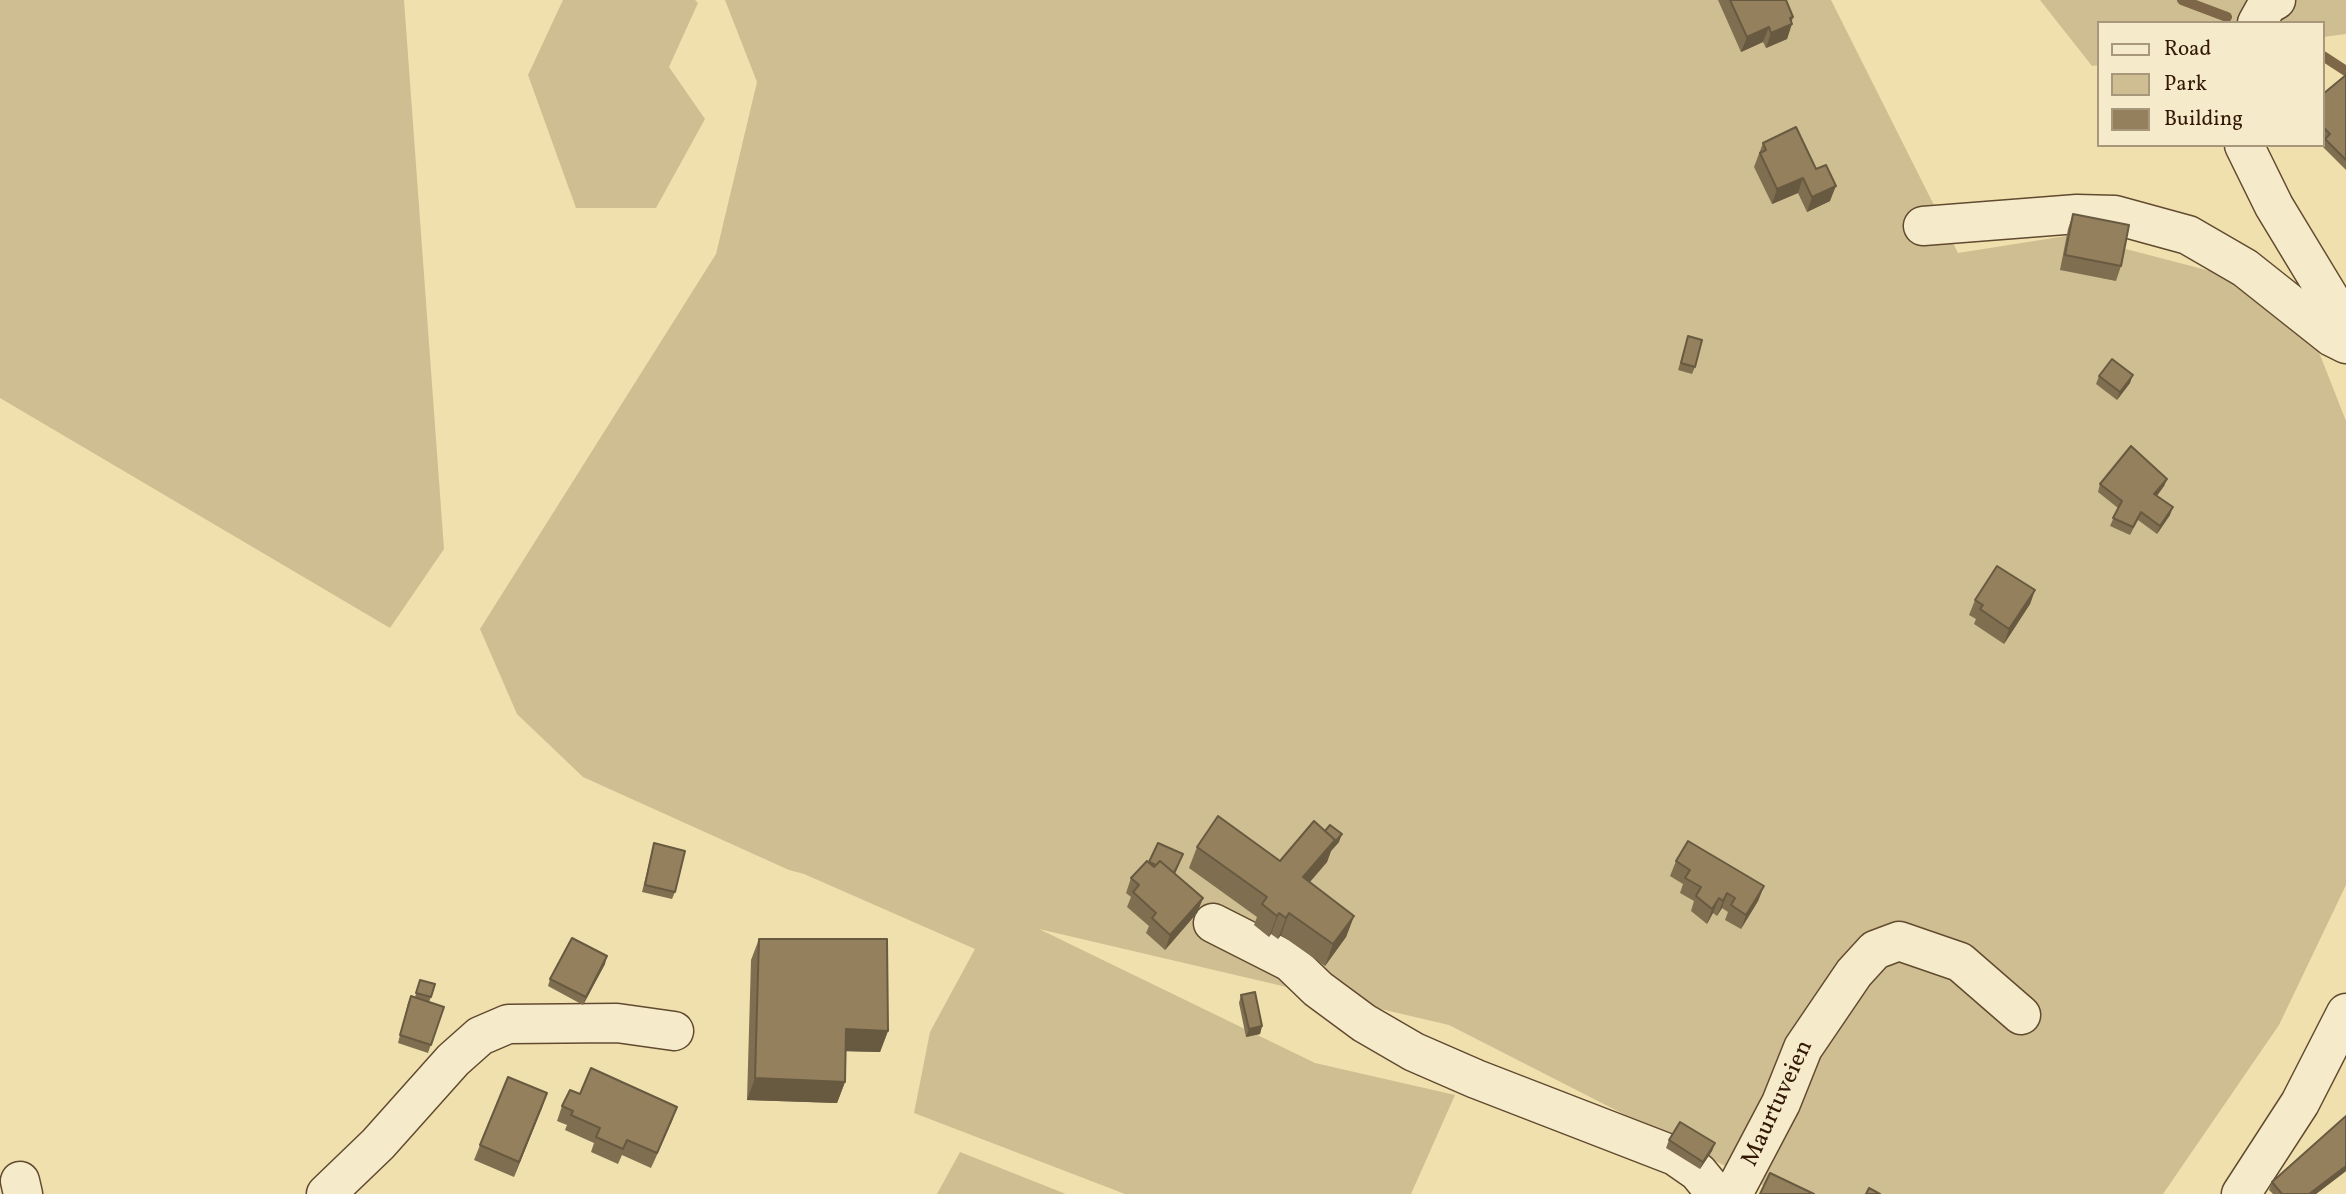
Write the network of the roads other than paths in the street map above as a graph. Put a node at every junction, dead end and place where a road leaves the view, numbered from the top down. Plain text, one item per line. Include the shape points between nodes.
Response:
1 (2276, 0) edge
2 (2258, 21) edge
3 (2245, 147) edge
4 (1923, 226) dead end
5 (2346, 325) edge
6 (2346, 344) edge
7 (1213, 923) dead end
8 (2346, 1013) edge
9 (2021, 1015) dead end
10 (674, 1031) dead end
11 (326, 1194) edge
12 (1716, 1194) edge
13 (1733, 1194) edge
14 (2241, 1194) edge

1 - 2 street via 2267,5
3 - 5 street via 2274,206
4 - 6 street via 2115,215 2188,234 2245,268
7 - 12 street via 1290,962 1355,1016 1414,1052 1675,1156 1698,1172
8 - 14 street via 2300,1103
9 - 13 street, Maurtuveien via 1961,962 1899,941 1875,950 1803,1048 1781,1103
10 - 11 street via 617,1023 508,1024 480,1036

